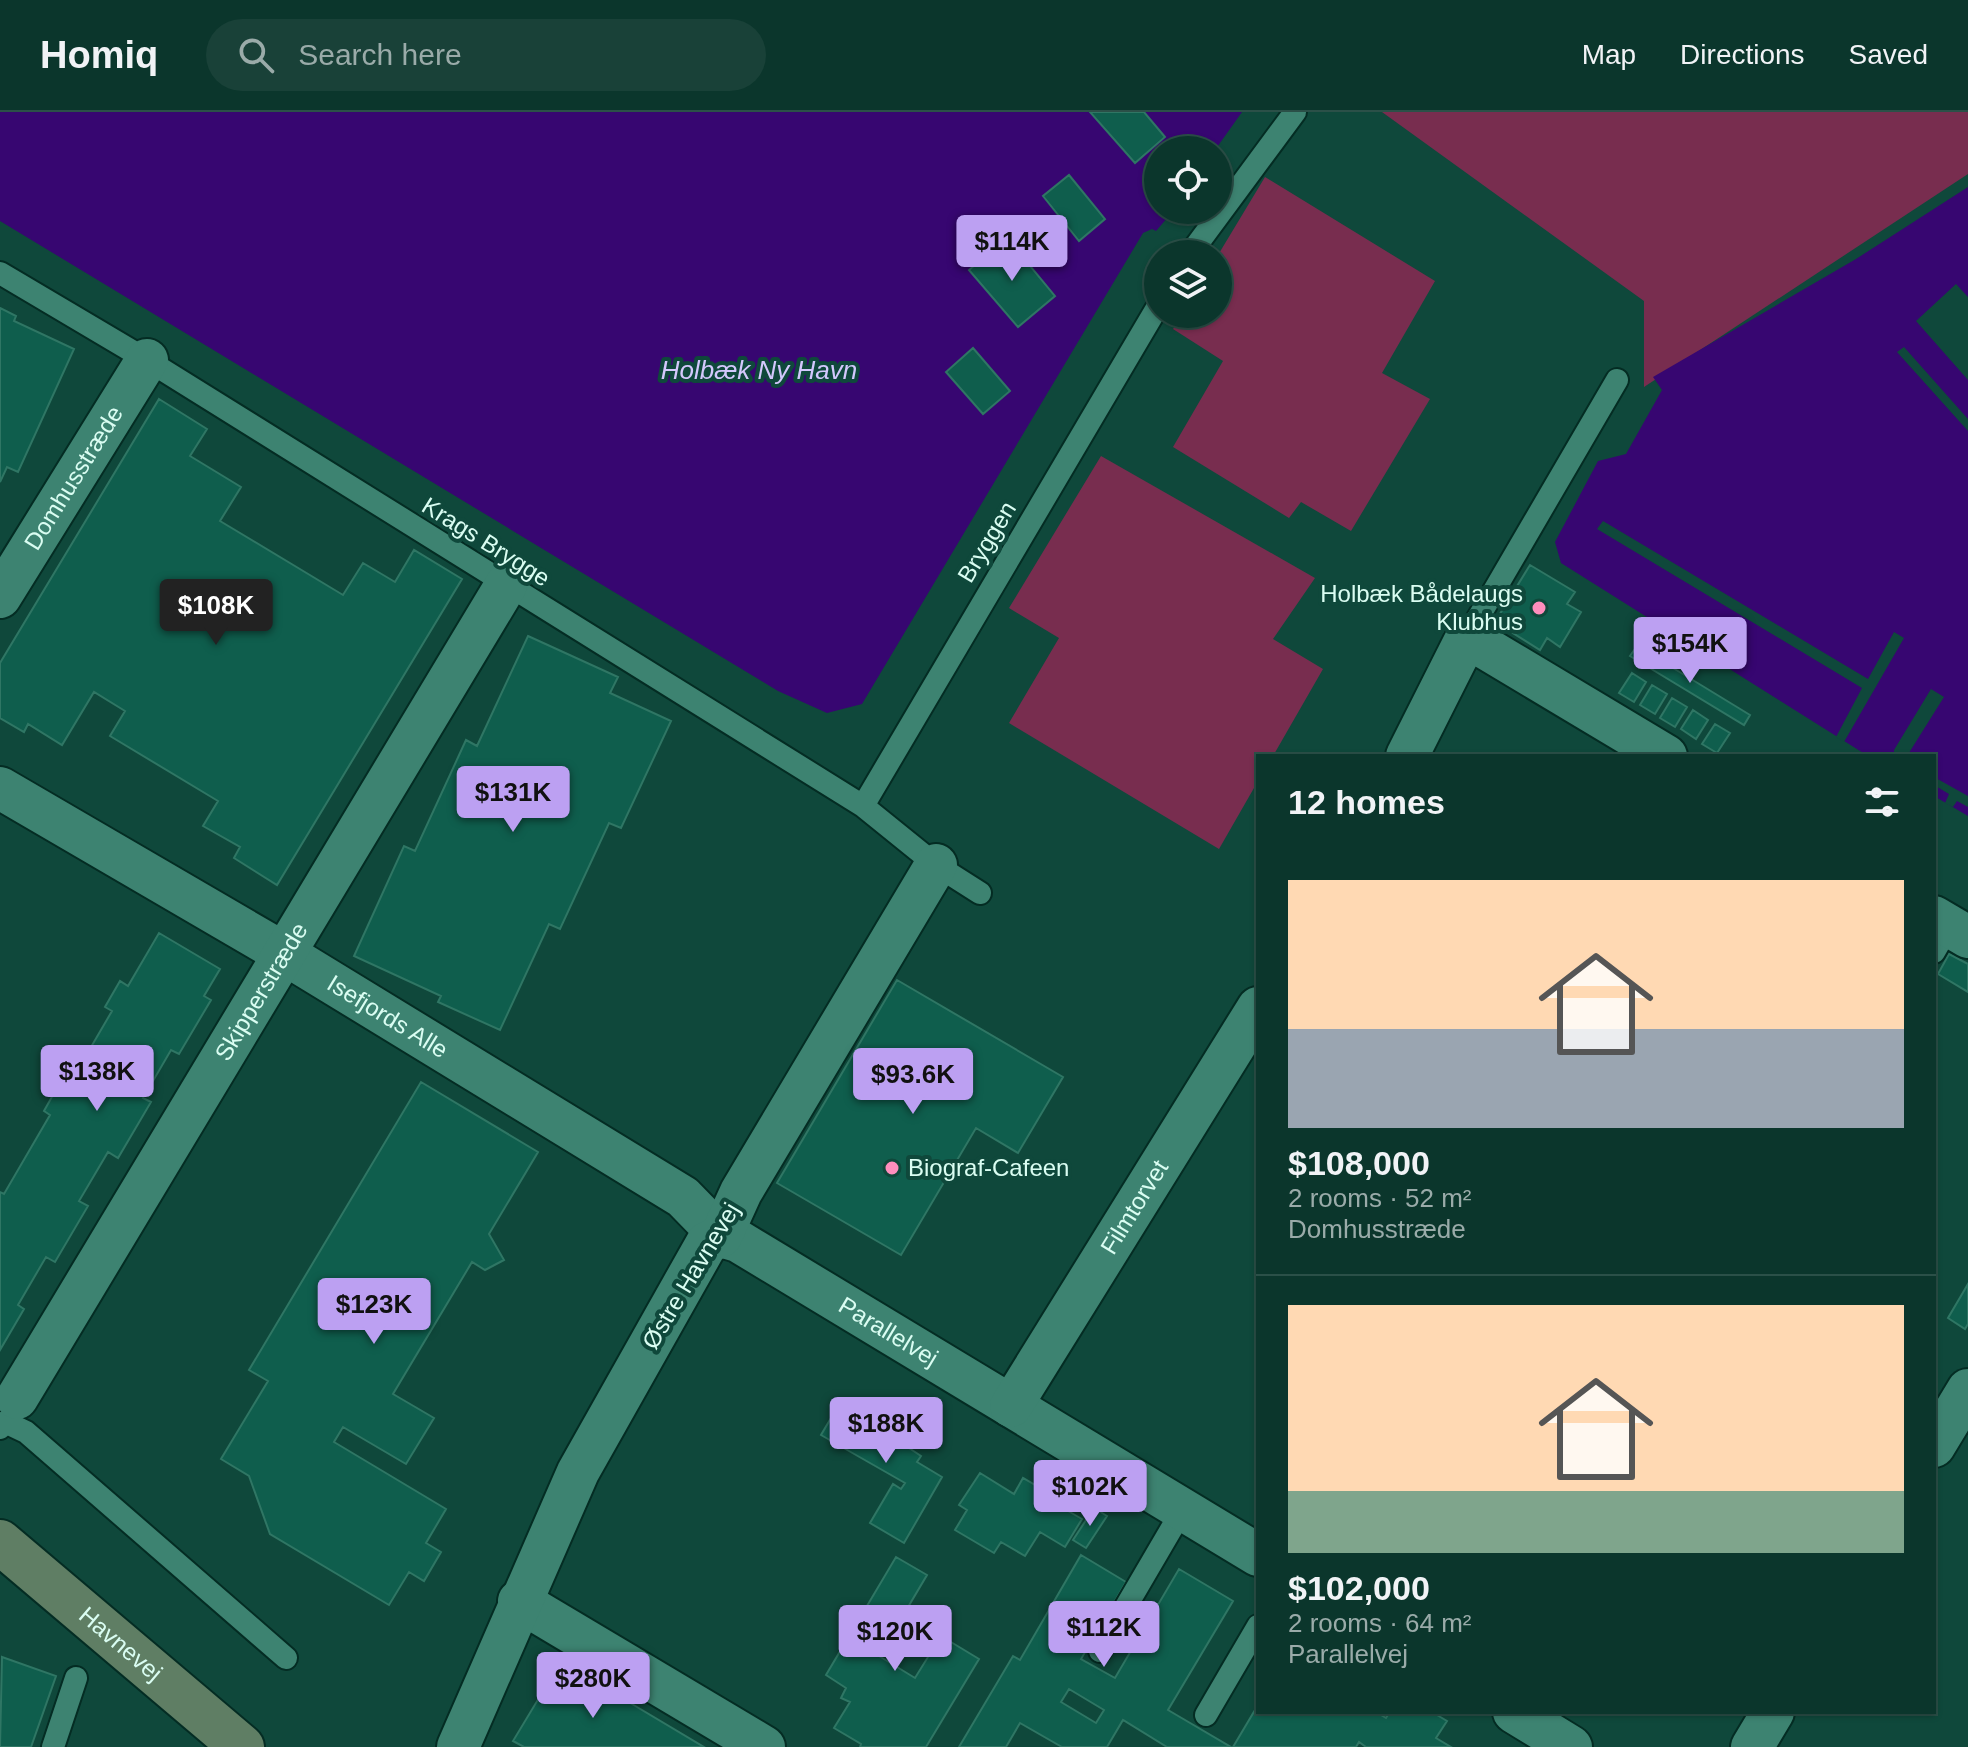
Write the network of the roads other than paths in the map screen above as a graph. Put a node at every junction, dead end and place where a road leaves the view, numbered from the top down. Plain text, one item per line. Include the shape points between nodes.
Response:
1 (1295, 112) edge
2 (1200, 240) edge
3 (0, 273) edge
4 (1145, 328) edge
5 (147, 360) junction
6 (1617, 380) dead end
7 (506, 585) junction
8 (0, 597) edge
9 (1467, 637) junction
10 (1408, 754) edge
11 (1663, 754) edge
12 (0, 788) edge
13 (863, 806) junction
14 (936, 865) junction
15 (980, 893) dead end
16 (285, 954) junction
17 (1256, 1011) edge
18 (721, 1236) junction
19 (1968, 1390) edge
20 (1011, 1406) junction
21 (5, 1417) edge
22 (1936, 1443) edge
23 (1183, 1509) junction
24 (0, 1542) edge
25 (1256, 1554) edge
26 (519, 1601) junction
27 (1256, 1629) edge
28 (1100, 1651) dead end
29 (286, 1658) dead end
30 (76, 1678) dead end
31 (1772, 1714) edge
32 (1206, 1715) dead end
33 (1524, 1728) edge
34 (53, 1747) edge
35 (242, 1747) edge
36 (458, 1747) edge
37 (764, 1747) edge
38 (1571, 1747) edge
39 (1752, 1747) edge

1 - 2 lane
3 - 5 lane, Krags Brygge
4 - 13 lane, Bryggen
5 - 7 lane, Krags Brygge
5 - 8 street, Domhusstræde
6 - 9 lane
7 - 13 lane, Krags Brygge
7 - 16 street, Skipperstræde
9 - 10 street
9 - 11 street
12 - 16 street, Isefjords Alle
13 - 14 lane, Krags Brygge
14 - 15 lane
14 - 18 street, Østre Havnevej via 741,1192
16 - 18 street, Isefjords Alle via 683,1197
16 - 21 street, Skipperstræde
17 - 20 street, Filmtorvet
18 - 20 street, Parallelvej via 738,1241
18 - 26 street, Østre Havnevej via 707,1243 578,1472
19 - 22 street
20 - 23 street, Parallelvej
21 - 29 lane
23 - 25 street, Parallelvej
23 - 28 lane
24 - 35 street, Havnevej
26 - 36 street, Østre Havnevej
26 - 37 street
27 - 32 lane
30 - 34 lane
31 - 39 street
33 - 38 street

